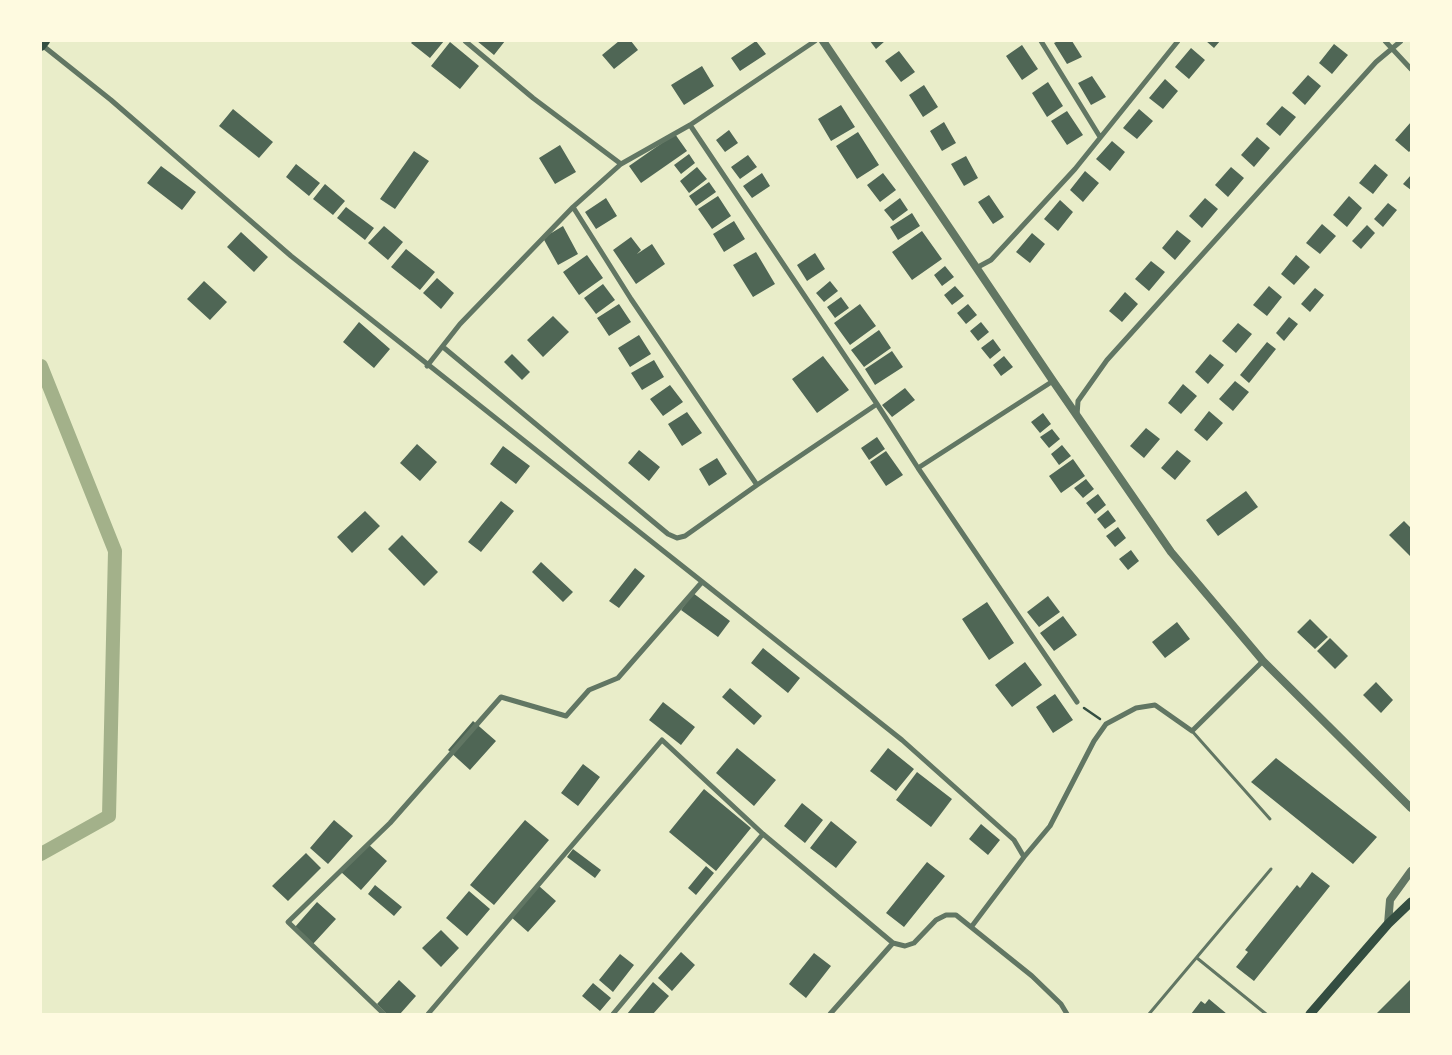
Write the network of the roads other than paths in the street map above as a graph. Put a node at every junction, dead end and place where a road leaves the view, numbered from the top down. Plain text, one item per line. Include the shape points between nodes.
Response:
1 (465, 41) edge
2 (814, 41) edge
3 (823, 41) edge
4 (1041, 41) edge
5 (1178, 41) edge
6 (1385, 41) edge
7 (1401, 41) edge
8 (43, 44) edge
9 (1394, 49) junction
10 (1411, 69) edge
11 (690, 125) junction
12 (1100, 137) junction
13 (621, 164) junction
14 (573, 207) junction
15 (978, 267) junction
16 (443, 347) junction
17 (427, 366) junction
18 (1053, 381) junction
19 (877, 404) junction
20 (1077, 416) junction
21 (918, 468) junction
22 (757, 485) junction
23 (702, 582) junction
24 (1263, 661) junction
25 (1077, 702) dead end
26 (1192, 731) junction
27 (1410, 808) edge
28 (1270, 819) dead end
29 (763, 834) junction
30 (1024, 857) junction
31 (1271, 869) dead end
32 (1411, 871) edge
33 (1411, 902) edge
34 (1388, 924) junction
35 (972, 926) junction
36 (893, 943) junction
37 (1197, 958) junction
38 (384, 1014) edge
39 (428, 1014) edge
40 (613, 1014) edge
41 (830, 1014) edge
42 (1067, 1014) edge
43 (1149, 1014) edge
44 (1266, 1014) edge
45 (1310, 1014) edge

1 - 13 street via 533,98
2 - 11 street
3 - 15 street
4 - 12 street
5 - 12 street
6 - 9 street
7 - 9 street
8 - 17 street via 291,256
9 - 10 street
9 - 20 street via 1376,62 1108,360 1078,400
11 - 13 street
11 - 19 street
12 - 15 street via 1075,169 991,260
13 - 14 street
14 - 16 street via 460,324
14 - 22 street via 636,307
15 - 18 street
16 - 17 street
16 - 22 street via 668,534 677,538 685,536
17 - 23 street
18 - 20 street
18 - 21 street
19 - 21 street
19 - 22 street
20 - 24 street via 1171,552
21 - 25 street
23 - 30 street via 902,740 1014,840
23 - 38 street via 618,678 589,690 566,716 501,697 390,824 288,922
24 - 26 street
24 - 27 street
26 - 28 lane
26 - 30 street via 1155,705 1136,708 1106,724 1050,826
29 - 36 street
29 - 39 street via 662,740
29 - 40 street
30 - 35 street
31 - 37 lane
32 - 34 street via 1390,900
33 - 34 main road
34 - 45 main road
35 - 36 street via 956,915 946,915 936,920 914,943 905,946
35 - 42 street via 1032,976
36 - 41 street
37 - 43 lane
37 - 44 lane

